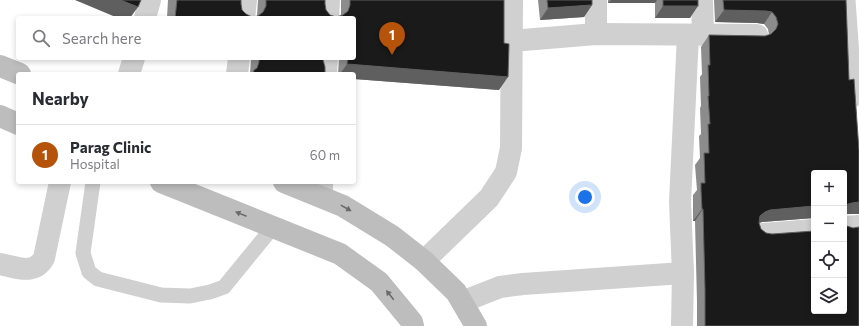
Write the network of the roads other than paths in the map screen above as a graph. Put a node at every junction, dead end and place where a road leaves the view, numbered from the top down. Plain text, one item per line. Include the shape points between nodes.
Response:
1 (150, 0) edge
2 (246, 0) edge
3 (329, 0) edge
4 (512, 0) edge
5 (596, 0) edge
6 (702, 0) edge
7 (848, 0) edge
8 (146, 16) edge
9 (244, 16) edge
10 (328, 16) edge
11 (596, 34) junction
12 (695, 35) junction
13 (757, 35) edge
14 (511, 41) junction
15 (133, 60) edge
16 (239, 60) edge
17 (327, 60) edge
18 (0, 66) edge
19 (16, 72) edge
20 (130, 72) edge
21 (237, 72) edge
22 (326, 72) edge
23 (856, 115) edge
24 (0, 116) edge
25 (16, 123) edge
26 (60, 184) edge
27 (94, 184) edge
28 (166, 184) edge
29 (294, 184) edge
30 (322, 190) edge
31 (859, 226) edge
32 (273, 227) junction
33 (847, 227) edge
34 (811, 230) edge
35 (763, 234) edge
36 (424, 261) junction
37 (0, 264) edge
38 (683, 273) junction
39 (462, 302) junction
40 (413, 326) edge
41 (476, 326) edge
42 (682, 326) edge

1 - 8 street
2 - 9 street
3 - 10 street
4 - 14 street
5 - 11 street
6 - 12 street
7 - 23 lane
11 - 12 street
11 - 14 street
12 - 13 street
12 - 38 street via 680,202
14 - 36 street via 511,148 506,172 489,198
15 - 20 street
16 - 21 street
17 - 22 street
18 - 19 street
24 - 25 street
26 - 37 street via 41,264 26,269
27 - 32 lane via 83,253 89,272 98,279 161,295 190,296 224,287
32 -> 28 street
29 - 30 street
30 -> 36 street via 392,236
31 - 33 street
40 -> 32 street via 379,282 340,254
34 - 35 street
36 - 39 street via 456,292
38 - 39 street via 500,287
38 - 42 street
39 - 41 street

